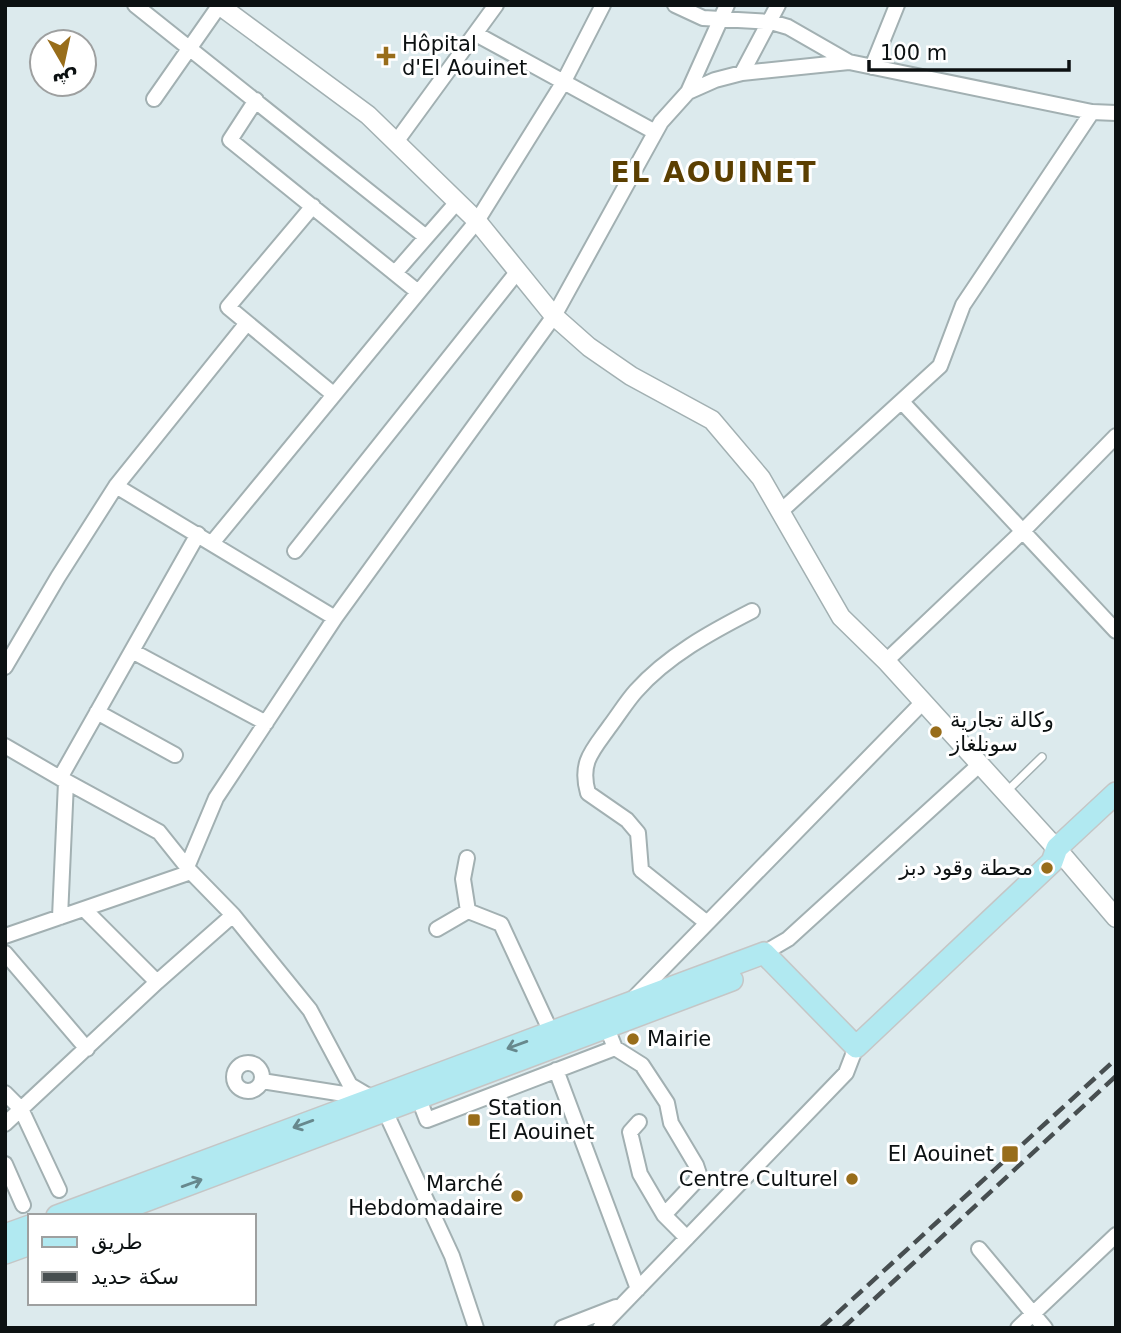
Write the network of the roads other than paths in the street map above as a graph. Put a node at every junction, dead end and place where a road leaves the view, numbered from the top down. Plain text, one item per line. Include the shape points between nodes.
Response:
1 (135, 5) edge
2 (219, 5) edge
3 (496, 5) edge
4 (603, 5) edge
5 (675, 5) edge
6 (778, 5) edge
7 (897, 5) edge
8 (725, 12) edge
9 (771, 22) junction
10 (476, 34) junction
11 (189, 48) junction
12 (849, 62) junction
13 (872, 67) junction
14 (742, 73) junction
15 (563, 83) junction
16 (688, 92) junction
17 (155, 99) dead end
18 (256, 100) junction
19 (1093, 112) junction
20 (1116, 113) edge
21 (655, 132) junction
22 (396, 142) junction
23 (457, 202) junction
24 (313, 206) junction
25 (477, 221) junction
26 (426, 237) junction
27 (518, 271) junction
28 (395, 273) junction
29 (418, 292) junction
30 (554, 316) junction
31 (247, 323) junction
32 (334, 394) junction
33 (902, 402) junction
34 (1116, 436) edge
35 (116, 486) junction
36 (780, 512) junction
37 (1023, 531) junction
38 (198, 534) junction
39 (212, 543) junction
40 (295, 551) dead end
41 (752, 611) dead end
42 (335, 618) junction
43 (1116, 631) edge
44 (132, 651) junction
45 (886, 661) junction
46 (5, 667) edge
47 (923, 702) junction
48 (97, 712) junction
49 (266, 723) junction
50 (5, 746) edge
51 (175, 755) dead end
52 (1042, 757) dead end
53 (979, 765) junction
54 (63, 780) junction
55 (1005, 793) junction
56 (1116, 793) edge
57 (1116, 813) edge
58 (1058, 856) junction
59 (467, 858) dead end
60 (189, 870) junction
61 (85, 909) junction
62 (468, 911) junction
63 (233, 915) junction
64 (60, 917) junction
65 (1116, 918) edge
66 (707, 923) junction
67 (437, 929) dead end
68 (5, 936) edge
69 (5, 953) edge
70 (770, 959) junction
71 (157, 982) junction
72 (628, 1003) junction
73 (551, 1032) junction
74 (611, 1038) junction
75 (856, 1047) junction
76 (87, 1049) junction
77 (556, 1070) junction
78 (262, 1081) dead end
79 (5, 1093) edge
80 (419, 1099) junction
81 (378, 1105) junction
82 (22, 1109) junction
83 (639, 1122) dead end
84 (5, 1124) edge
85 (7, 1169) edge
86 (58, 1190) dead end
87 (146, 1192) junction
88 (23, 1205) dead end
89 (64, 1214) edge
90 (108, 1214) edge
91 (664, 1215) junction
92 (28, 1227) edge
93 (5, 1235) edge
94 (1116, 1235) edge
95 (687, 1238) junction
96 (28, 1245) edge
97 (979, 1249) dead end
98 (5, 1253) edge
99 (638, 1289) junction
100 (622, 1305) junction
101 (1032, 1314) junction
102 (477, 1328) edge
103 (562, 1328) edge
104 (600, 1328) edge
105 (1018, 1328) edge
106 (1045, 1328) edge

1 - 11 street
2 - 11 street
2 - 22 street via 368,115
3 - 10 street
4 - 15 street
5 - 8 street via 703,18
6 - 9 street
7 - 13 street
8 - 9 street
8 - 16 street
9 - 12 street
9 - 14 street
10 - 15 street
10 - 22 street
11 - 17 street
11 - 18 street
12 - 13 street
12 - 14 street
13 - 19 street
14 - 16 street
15 - 21 street
15 - 25 street
16 - 21 street
18 - 24 street via 230,140
18 - 26 street
19 - 20 street
19 - 33 street via 963,305 940,366
21 - 30 street
22 - 23 street
23 - 25 street
23 - 26 street
24 - 28 street
24 - 31 street via 229,307
25 - 27 street
25 - 29 street
26 - 28 street
27 - 30 street
27 - 40 street
28 - 29 street
29 - 32 street
30 - 36 street via 631,376 712,420 761,478
30 - 42 street
31 - 32 street
31 - 35 street
32 - 39 street
33 - 36 street
33 - 37 street
34 - 37 street
35 - 38 street
35 - 46 street
36 - 45 street via 841,617
37 - 43 street
37 - 45 street
38 - 39 street
38 - 44 street
39 - 42 street
41 - 66 street via 709,633 637,690 587,757 584,780 588,793 638,833 641,870
42 - 49 street
44 - 48 street
44 - 49 street
45 - 47 street
47 - 53 street
47 - 66 street
48 - 51 street
48 - 54 street
49 - 60 street via 216,798
50 - 54 street
52 - 55 lane
53 - 55 street
53 - 70 street
54 - 60 street via 159,832
54 - 64 street
55 - 58 street
56 - 58 main road
57 - 58 main road
58 - 65 street
58 - 75 main road
59 - 62 street via 463,879
60 - 61 street
60 - 63 street
61 - 64 street
61 - 71 street
62 - 67 street
62 - 73 street via 501,924
63 - 71 street
63 - 81 street via 310,1010 350,1085
64 - 68 street
66 - 72 street
69 - 76 street
70 - 72 main road
70 - 74 main road
70 - 75 main road
71 - 76 street
72 - 73 main road
73 -> 81 main road
74 - 77 street
74 - 80 main road
74 - 91 street via 642,1065 667,1103 671,1123 699,1174
75 - 95 street via 846,1073
76 - 82 street
77 - 80 street via 427,1120
77 - 99 street
78 - 81 street
79 - 82 street
80 - 81 main road
81 - 87 main road
81 - 102 street via 452,1256
82 - 84 street
82 - 86 street
83 - 91 street via 630,1132 640,1174
85 - 88 street
87 - 89 main road
87 - 90 main road
91 - 95 street
92 - 93 main road
94 - 101 street
95 - 99 street
96 - 98 main road
97 - 101 street
99 - 100 street
100 - 103 street
100 - 104 street
101 - 105 street
101 - 106 street

